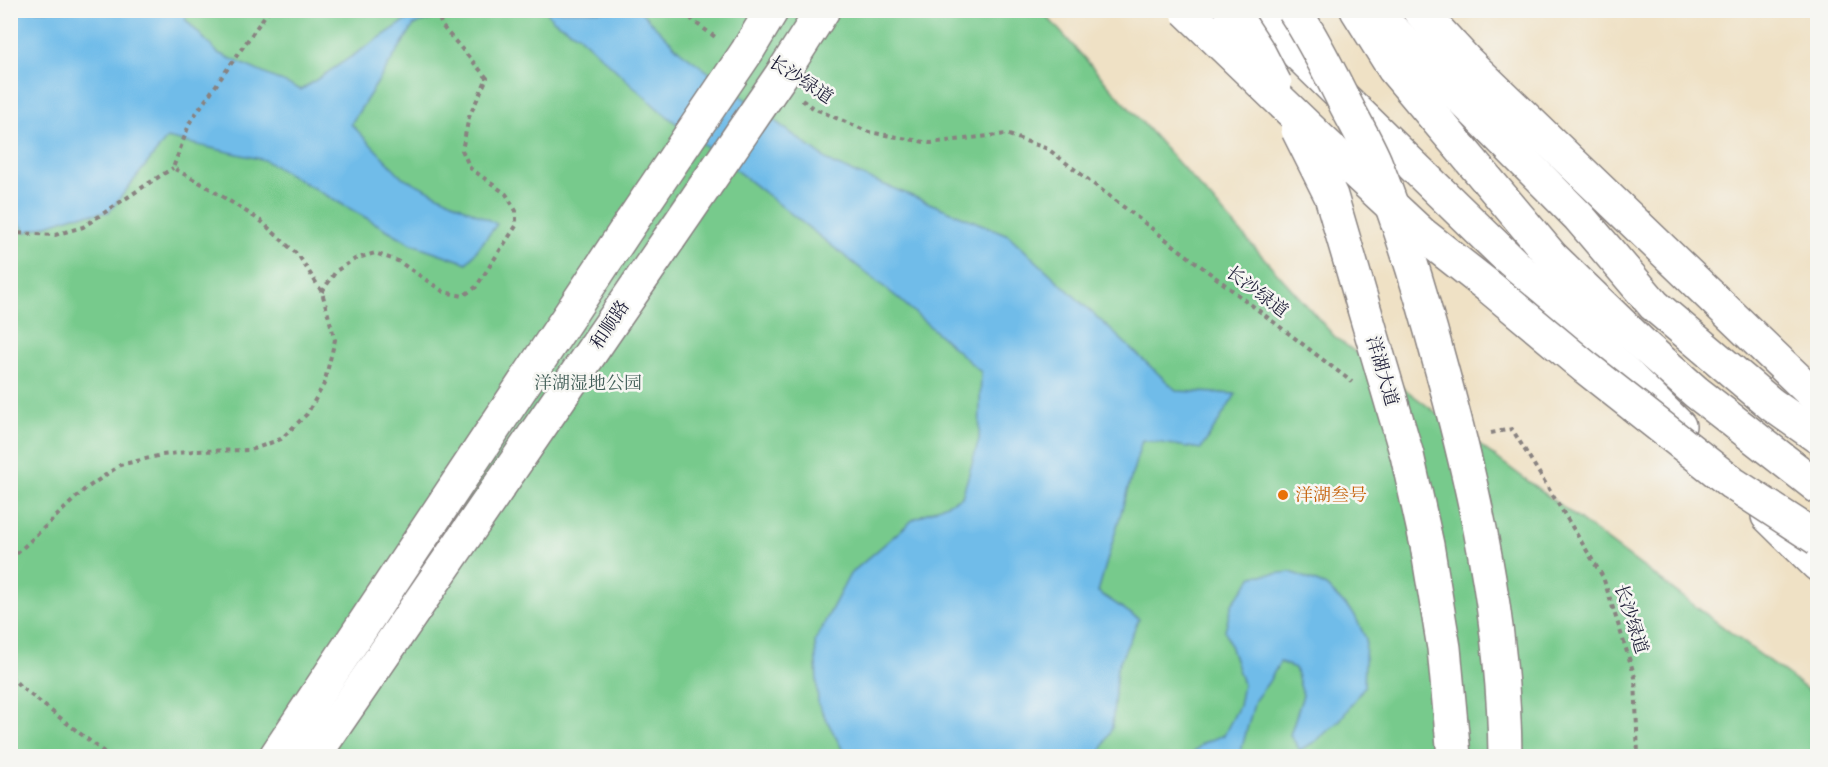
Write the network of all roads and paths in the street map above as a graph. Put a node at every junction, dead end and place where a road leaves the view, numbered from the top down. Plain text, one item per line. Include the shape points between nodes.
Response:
1 (269, 10) edge
2 (436, 10) edge
3 (685, 10) edge
4 (772, 10) edge
5 (823, 10) edge
6 (1186, 10) edge
7 (1231, 10) edge
8 (1252, 10) edge
9 (1294, 10) edge
10 (1358, 10) edge
11 (1372, 10) edge
12 (1419, 10) edge
13 (734, 46) junction
14 (790, 82) junction
15 (173, 168) junction
16 (10, 231) edge
17 (322, 292) junction
18 (1355, 384) dead end
19 (1818, 399) edge
20 (1480, 430) dead end
21 (1818, 437) edge
22 (1818, 487) edge
23 (1818, 539) edge
24 (10, 560) edge
25 (1818, 565) edge
26 (10, 676) edge
27 (110, 756) edge
28 (276, 756) edge
29 (314, 756) edge
30 (1454, 756) edge
31 (1505, 756) edge
32 (1638, 756) edge

1 - 15 path via 190,122
2 - 17 path via 442,26 487,78 468,117 462,150 470,168 506,194 516,211 516,226 476,287 463,296 444,292 398,261 375,254 355,259 336,271
3 - 13 path via 693,21
4 - 13 main road
5 - 14 main road, 和顺路
6 - 23 main road, bridge via 1422,234 1732,483
7 - 30 main road, 洋湖大道, bridge via 1259,53 1331,196 1407,454 1444,648
8 - 25 main road
9 - 31 main road, bridge via 1312,37 1374,161 1420,291 1466,461 1482,537 1497,639
10 - 22 main road via 1394,69 1552,257 1696,392
11 - 21 main road via 1579,217 1654,305 1771,404
12 - 19 main road via 1466,61
13 - 28 main road, bridge via 632,221
14 - 18 path, 长沙绿道 via 813,108 869,132 930,143 1006,134 1048,148
14 - 29 main road, 和顺路, bridge via 669,239
15 - 16 path via 83,227 55,235
15 - 17 path via 261,220 299,256
17 - 24 path via 334,340 324,384 307,414 281,439 251,450 194,451 120,465 84,490
20 - 32 path, 长沙绿道 via 1491,433 1512,429 1603,577 1635,677
26 - 27 path

